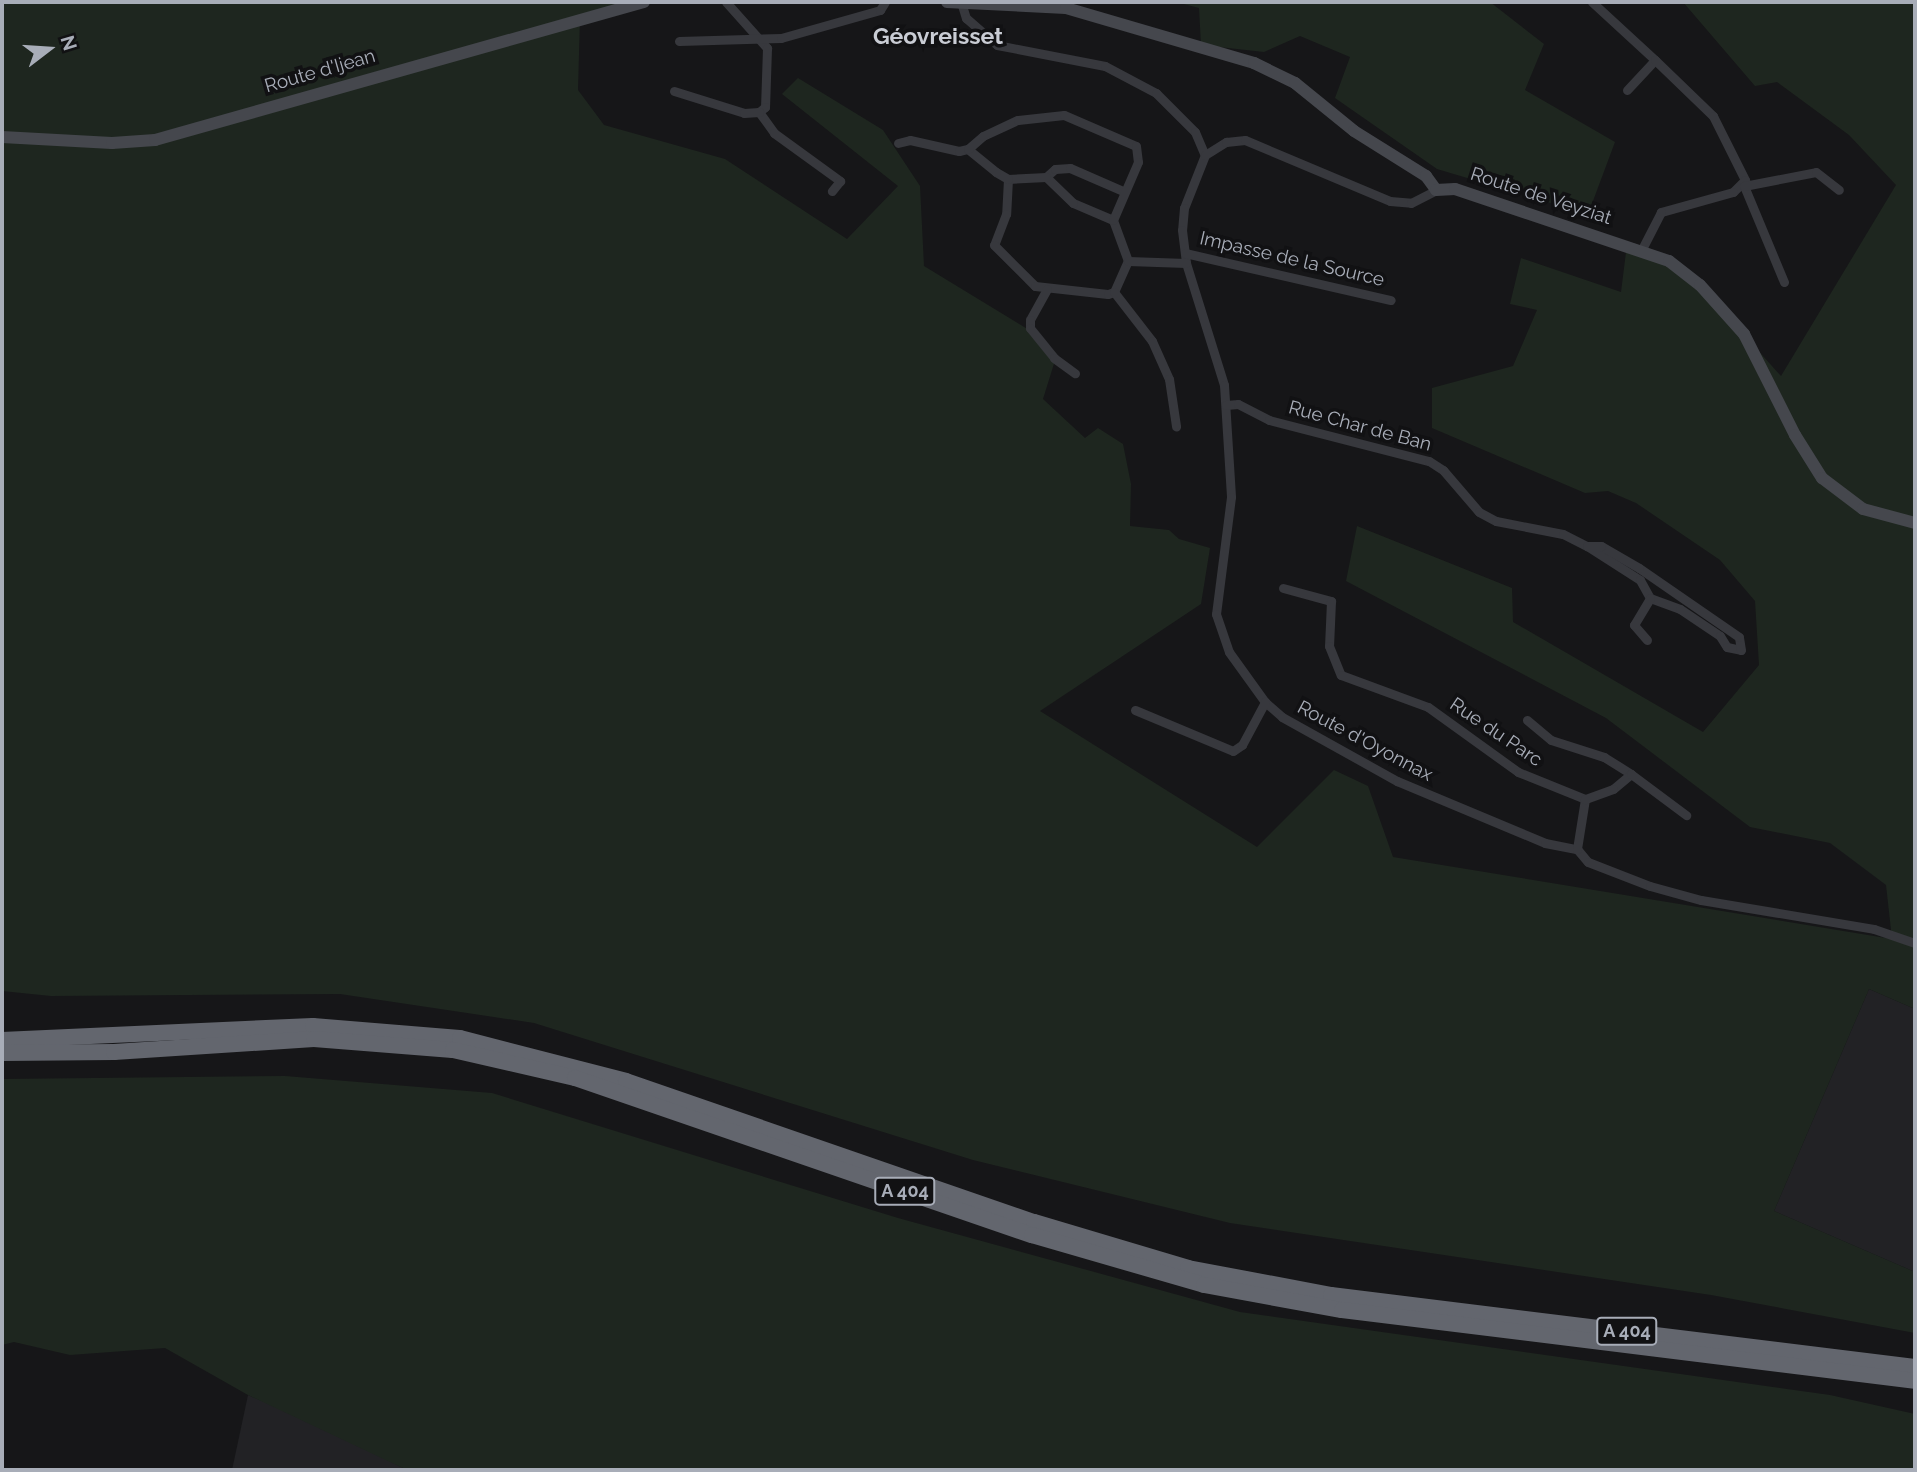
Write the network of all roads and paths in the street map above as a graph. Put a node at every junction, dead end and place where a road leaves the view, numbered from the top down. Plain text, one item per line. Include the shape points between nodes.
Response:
1 (644, 2) edge
2 (726, 2) edge
3 (886, 2) edge
4 (947, 2) edge
5 (961, 2) edge
6 (1592, 2) edge
7 (762, 38) junction
8 (679, 41) dead end
9 (1655, 60) junction
10 (674, 90) dead end
11 (1627, 90) dead end
12 (759, 112) junction
13 (2, 137) edge
14 (898, 143) dead end
15 (968, 149) junction
16 (1205, 155) junction
17 (1046, 177) junction
18 (1007, 179) junction
19 (1744, 186) junction
20 (1436, 190) junction
21 (1839, 190) dead end
22 (832, 191) dead end
23 (1123, 191) junction
24 (1113, 220) junction
25 (1642, 249) junction
26 (1185, 258) junction
27 (1128, 261) junction
28 (1784, 282) dead end
29 (1047, 289) junction
30 (1114, 292) junction
31 (1391, 300) dead end
32 (1075, 373) dead end
33 (1226, 405) junction
34 (1176, 426) dead end
35 (1915, 523) edge
36 (1587, 545) junction
37 (1283, 588) dead end
38 (1650, 598) junction
39 (1647, 640) dead end
40 (1265, 702) junction
41 (1135, 710) dead end
42 (1527, 720) dead end
43 (1631, 774) junction
44 (1585, 799) junction
45 (1686, 815) dead end
46 (1577, 849) junction
47 (1915, 943) edge
48 (2, 1040) edge
49 (2, 1053) edge
50 (1774, 1349) junction
51 (1915, 1358) edge
52 (1811, 1367) junction
53 (1915, 1367) edge
54 (1915, 1381) edge
55 (1915, 1391) edge

1 - 13 street, Route d'Ijean via 155,140 112,143
2 - 7 street
3 - 7 street via 880,10 806,32
4 - 5 street
5 - 16 street via 966,18 997,45 1086,61 1156,93 1195,132
5 - 20 street via 1066,8 1254,63 1295,83 1354,131 1426,176
6 - 9 street
7 - 8 street
7 - 12 street via 768,57 765,107
9 - 11 street
9 - 19 street via 1713,116 1743,172
10 - 12 street via 744,113
12 - 22 street via 774,133 840,181
14 - 15 street via 910,140
15 - 18 street
15 - 23 street via 1018,120 1048,115 1078,118 1138,149 1138,162
16 - 20 street via 1226,142 1245,140 1390,201 1411,203
16 - 26 street, Route d'Oyonnax via 1184,208
17 - 18 street
17 - 23 street via 1055,169 1070,168
17 - 24 street via 1073,203
18 - 29 street via 1006,214 994,245 1030,283
19 - 21 street via 1815,172
19 - 25 street via 1661,212
19 - 28 street
20 - 25 street, Route de Veyziat via 1455,189
23 - 24 street
24 - 27 street
25 - 35 street, Route de Veyziat via 1684,272 1744,334 1803,450 1830,486 1863,509
26 - 27 street, Impasse de la Source
26 - 31 street, Impasse de la Source
26 - 33 street, Route d'Oyonnax via 1219,363
27 - 30 street
29 - 30 street
29 - 32 street via 1030,328 1054,358
30 - 34 street via 1140,321 1158,354 1169,379
33 - 36 street, Rue Char de Ban via 1238,404 1269,419 1429,461 1443,470 1467,502 1496,521 1563,534
33 - 40 street, Route d'Oyonnax via 1231,497 1216,614 1229,652
36 - 38 street, Rue Char de Ban via 1640,580
36 - 38 street, Rue Char de Ban via 1601,546 1639,568 1739,637 1742,647 1735,652 1691,615
37 - 44 street, Rue du Parc via 1331,601 1329,646 1341,675 1363,687 1428,707 1518,772
38 - 39 street via 1634,625
40 - 41 street via 1242,746 1233,751
40 - 46 street, Route d'Oyonnax via 1312,735 1408,786 1554,846
42 - 43 street via 1551,740 1604,757
43 - 44 street via 1613,789
43 - 45 street
44 - 46 street
46 - 47 street, Route d'Oyonnax via 1588,862 1650,886 1701,900 1874,929
48 - 50 highway, A 404 via 313,1026 460,1038 626,1081 1034,1222 1188,1268 1331,1295
49 - 52 highway, A 404 via 114,1052 314,1039 453,1050 575,1078 1064,1246 1204,1285 1342,1310
50 - 51 highway
50 - 53 highway, A 404
52 - 54 highway, A 404
52 - 55 highway

